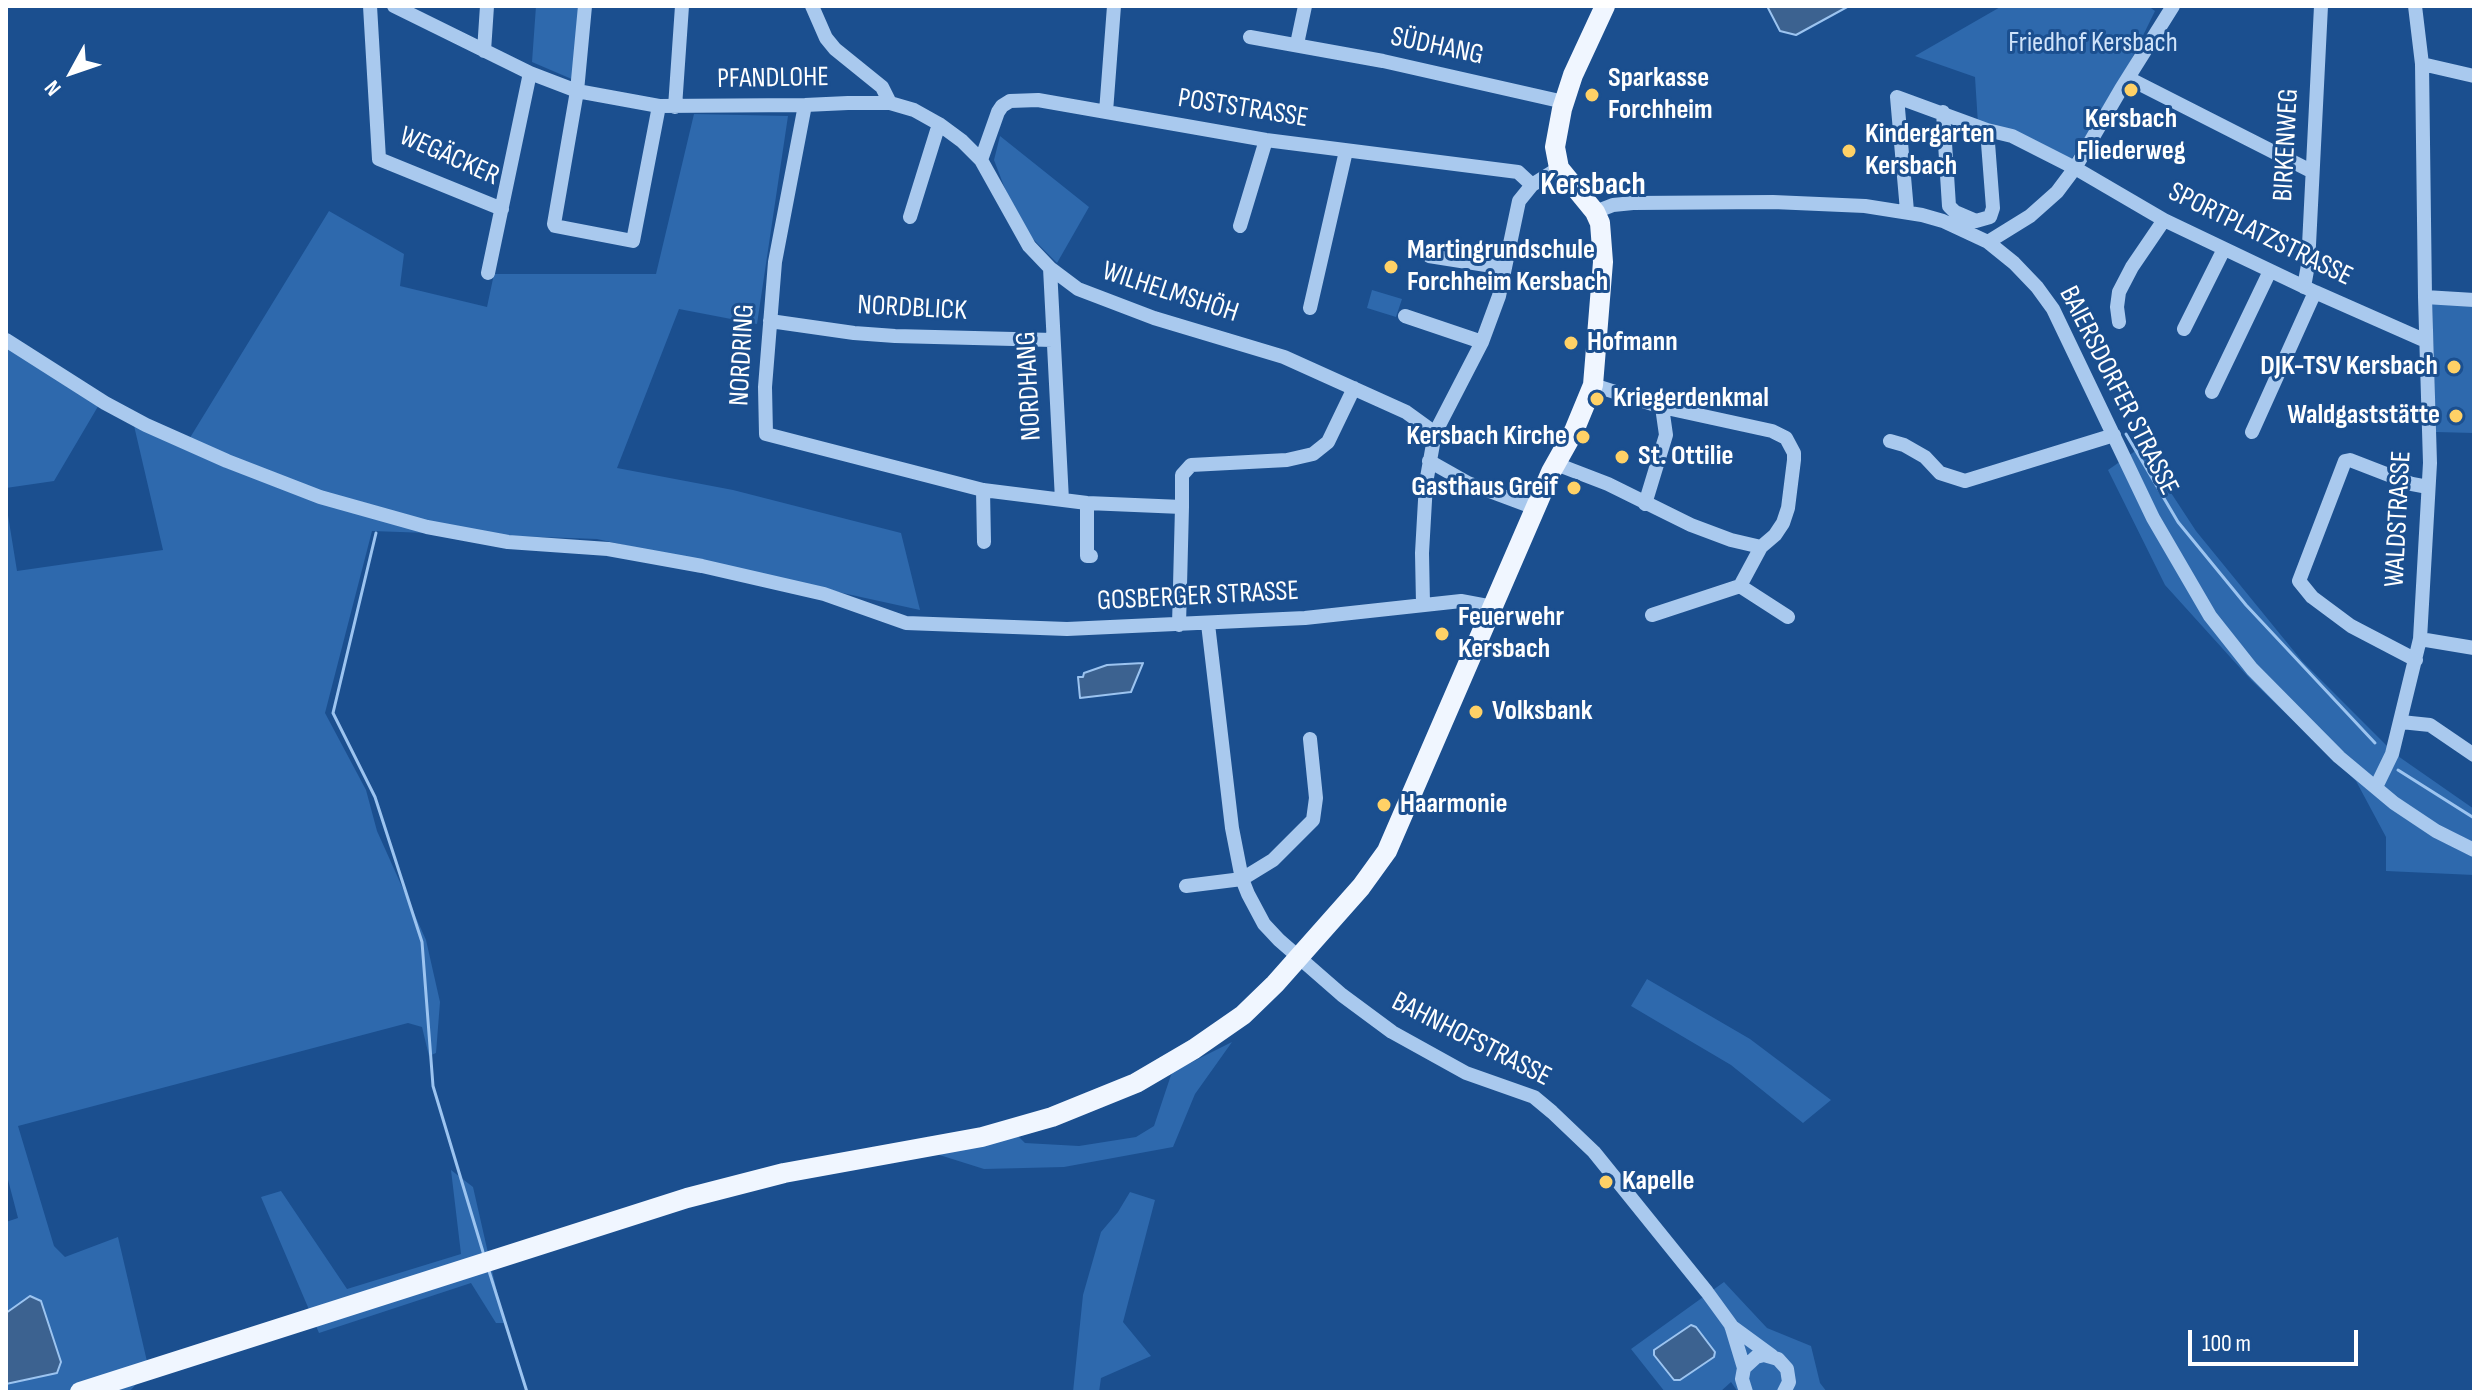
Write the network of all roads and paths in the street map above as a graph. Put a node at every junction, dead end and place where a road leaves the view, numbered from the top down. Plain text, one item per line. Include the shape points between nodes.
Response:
1 (370, 6) edge
2 (394, 6) edge
3 (487, 6) edge
4 (585, 6) edge
5 (682, 6) edge
6 (812, 6) edge
7 (1114, 6) edge
8 (1305, 6) edge
9 (2173, 6) edge
10 (2321, 6) edge
11 (2415, 6) edge
12 (1599, 8) edge
13 (1250, 37) dead end
14 (1297, 44) junction
15 (484, 51) junction
16 (2422, 64) junction
17 (530, 73) junction
18 (2474, 76) edge
19 (2128, 78) junction
20 (577, 91) junction
21 (1564, 102) junction
22 (890, 103) junction
23 (805, 105) junction
24 (659, 106) junction
25 (675, 107) junction
26 (1106, 112) junction
27 (1943, 112) junction
28 (939, 124) junction
29 (1987, 130) junction
30 (1266, 140) junction
31 (1346, 151) junction
32 (981, 160) junction
33 (1559, 168) junction
34 (2075, 168) junction
35 (2311, 171) junction
36 (1532, 185) junction
37 (502, 209) junction
38 (1907, 211) junction
39 (1595, 212) junction
40 (910, 217) dead end
41 (2164, 220) junction
42 (1240, 226) dead end
43 (1988, 242) junction
44 (2224, 249) junction
45 (1429, 256) dead end
46 (1050, 268) junction
47 (1505, 268) junction
48 (2270, 271) junction
49 (488, 273) dead end
50 (2310, 290) junction
51 (2425, 297) junction
52 (2474, 300) edge
53 (1310, 308) dead end
54 (1405, 316) dead end
55 (770, 321) junction
56 (2119, 322) dead end
57 (2184, 329) dead end
58 (6, 340) edge
59 (1053, 340) junction
60 (2426, 341) junction
61 (1482, 342) junction
62 (1593, 385) junction
63 (1354, 388) junction
64 (2212, 392) dead end
65 (1662, 407) junction
66 (2252, 432) dead end
67 (1435, 433) junction
68 (2114, 435) junction
69 (1890, 441) dead end
70 (1429, 461) junction
71 (1556, 464) junction
72 (2428, 487) junction
73 (983, 490) junction
74 (1062, 500) junction
75 (1087, 503) junction
76 (1645, 504) junction
77 (1182, 507) junction
78 (1535, 508) junction
79 (984, 542) dead end
80 (1761, 547) junction
81 (1091, 556) dead end
82 (1740, 586) junction
83 (1423, 604) junction
84 (1493, 607) junction
85 (1652, 615) dead end
86 (1788, 617) dead end
87 (1208, 624) junction
88 (1179, 625) junction
89 (2420, 639) junction
90 (2474, 648) edge
91 (2416, 660) junction
92 (2401, 722) junction
93 (1310, 739) dead end
94 (2474, 755) edge
95 (2376, 787) junction
96 (2474, 850) edge
97 (1242, 879) junction
98 (1186, 886) dead end
99 (1304, 951) junction
100 (1731, 1325) junction
101 (1772, 1356) junction
102 (1744, 1368) junction
103 (1787, 1389) edge
104 (80, 1392) edge
105 (1746, 1392) edge

1 - 37 street, WEGÄCKER via 379,159
2 - 15 street, PFANDLOHE
3 - 15 street
4 - 20 street
5 - 25 street
6 - 22 street, WILHELMSHÖH via 826,38 882,87
7 - 26 street
8 - 14 street
9 - 19 street
10 - 35 street, BIRKENWEG
11 - 16 street, WALDSTRASSE
12 - 21 main road
13 - 14 street, SÜDHANG
14 - 21 street, SÜDHANG
15 - 17 street, PFANDLOHE
16 - 18 street
16 - 51 street, WALDSTRASSE
17 - 20 street, PFANDLOHE
17 - 37 street
19 - 34 street
19 - 35 street
20 - 24 street, PFANDLOHE
20 - 24 street via 554,224 633,241
21 - 33 main road via 1555,147
22 - 23 street, PFANDLOHE
22 - 28 street, WILHELMSHÖH
23 - 25 street, PFANDLOHE
23 - 55 street, NORDRING via 775,262
24 - 25 street, PFANDLOHE
26 - 30 street, POSTSTRASSE
26 - 32 street, POSTSTRASSE via 1038,100 1010,101 998,112
27 - 29 street, SPORTPLATZSTRASSE
27 - 29 street via 1949,206 1976,221 1990,217 1993,208
27 - 38 street, SPORTPLATZSTRASSE via 1897,97
28 - 32 street, WILHELMSHÖH
28 - 40 street
29 - 34 street, SPORTPLATZSTRASSE via 2012,136
30 - 31 street, POSTSTRASSE
30 - 42 street
31 - 36 street, POSTSTRASSE via 1518,172
31 - 53 street
32 - 46 street, WILHELMSHÖH via 1029,246
33 - 36 street
33 - 39 main road
34 - 41 street, SPORTPLATZSTRASSE
34 - 43 street via 2030,216
35 - 50 street, BIRKENWEG
36 - 47 street via 1519,201
37 - 49 street
38 - 39 street, BAIERSDORFER STRASSE via 1773,202 1633,203
38 - 43 street, BAIERSDORFER STRASSE
39 - 62 main road via 1603,262
41 - 44 street, SPORTPLATZSTRASSE
41 - 56 street via 2119,292
43 - 68 street, BAIERSDORFER STRASSE via 2014,263 2053,309
44 - 48 street, SPORTPLATZSTRASSE
44 - 57 street
45 - 47 street
46 - 59 street, NORDHANG
46 - 63 street, WILHELMSHÖH via 1078,289 1122,307 1284,357
47 - 61 street
48 - 50 street, SPORTPLATZSTRASSE
48 - 64 street
50 - 60 street, SPORTPLATZSTRASSE
50 - 66 street, BIRKENWEG
51 - 52 street
51 - 60 street, WALDSTRASSE
54 - 61 street
55 - 59 street, NORDBLICK via 895,336
55 - 73 street, NORDRING via 766,434
58 - 88 street, GOSBERGER STRASSE via 105,403 227,461 320,497 427,527 702,566 824,594 906,623 1067,629
59 - 74 street, NORDHANG
60 - 72 street, WALDSTRASSE
61 - 67 street
62 - 65 street
62 - 71 main road
63 - 67 street, WILHELMSHÖH via 1406,412
63 - 77 street via 1328,442 1313,454 1191,465 1182,475
65 - 76 street via 1666,435
65 - 80 street via 1786,438 1794,453 1788,508 1775,535
67 - 70 street
68 - 69 street via 1965,481 1940,473 1925,457
68 - 95 street, BAIERSDORFER STRASSE via 2153,518 2210,616 2278,698
70 - 78 street via 1468,483
70 - 83 street
71 - 76 street
71 - 78 main road
72 - 89 street, WALDSTRASSE
72 - 91 street via 2345,461 2299,581 2351,626
73 - 74 street, NORDRING
73 - 79 street
74 - 75 street, NORDRING
75 - 77 street, NORDRING
75 - 81 street
76 - 80 street
77 - 88 street
78 - 84 main road
80 - 82 street
82 - 85 street
82 - 86 street
83 - 84 street, GOSBERGER STRASSE via 1461,601
83 - 87 street, GOSBERGER STRASSE
84 - 99 main road via 1387,851
87 - 88 street, GOSBERGER STRASSE
87 - 97 street, BAHNHOFSTRASSE
89 - 90 street
89 - 91 street, WALDSTRASSE
91 - 92 street, WALDSTRASSE
92 - 94 street via 2430,725
92 - 95 street, WALDSTRASSE
93 - 97 street via 1313,820 1273,860
95 - 96 street, BAIERSDORFER STRASSE via 2413,816
97 - 98 street
97 - 99 street, BAHNHOFSTRASSE via 1264,924 1279,940
99 - 100 street, BAHNHOFSTRASSE via 1342,995 1392,1032 1466,1073 1534,1097 1552,1112 1594,1152
99 - 104 main road via 1243,1015 1194,1049 1136,1083 1052,1117 982,1137 784,1173 687,1198
100 - 101 street
100 - 102 street
101 - 102 street via 1756,1357
101 - 103 street via 1787,1369
102 - 105 street

